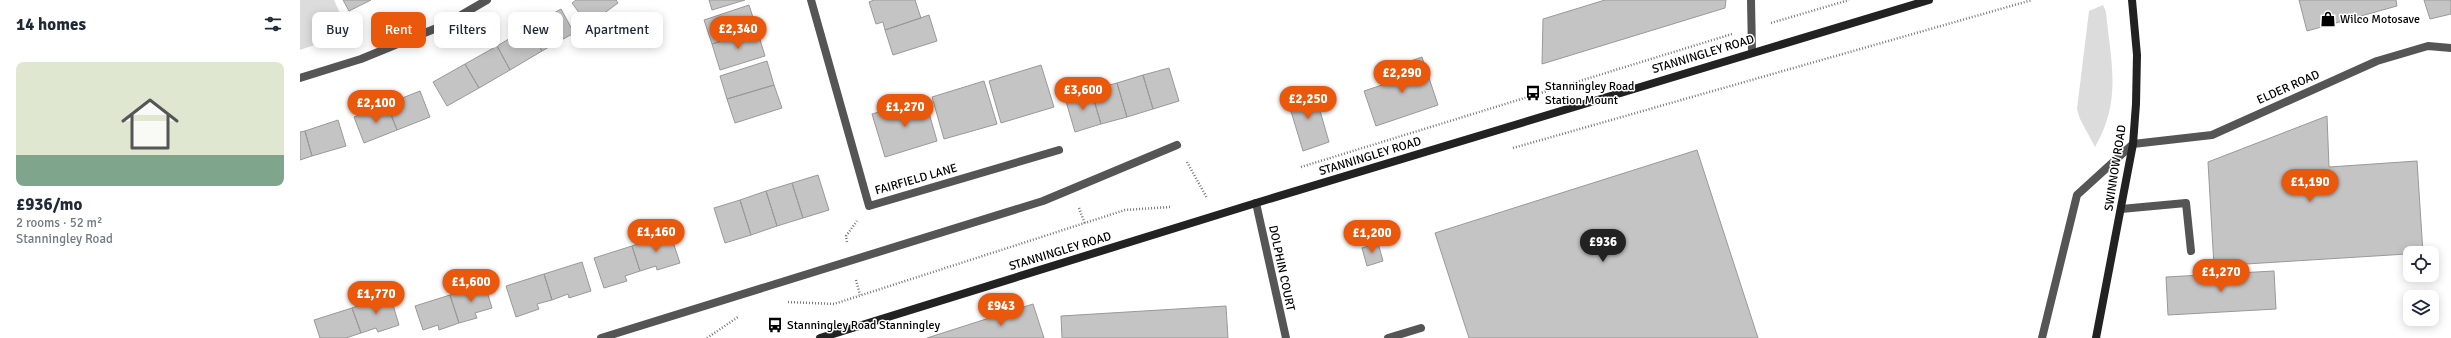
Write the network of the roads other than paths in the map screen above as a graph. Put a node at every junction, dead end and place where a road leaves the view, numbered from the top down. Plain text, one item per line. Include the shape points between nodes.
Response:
1 (487, 0) edge
2 (811, 0) edge
3 (1752, 0) edge
4 (1929, 0) edge
5 (2132, 0) edge
6 (2451, 48) edge
7 (1752, 52) junction
8 (300, 78) edge
9 (2133, 144) junction
10 (1177, 145) road end
11 (1059, 150) dead end
12 (1256, 203) junction
13 (2120, 209) junction
14 (2191, 251) dead end
15 (1421, 328) dead end
16 (601, 338) edge
17 (820, 338) edge
18 (1286, 338) edge
19 (1388, 338) edge
20 (2042, 338) edge
21 (2096, 338) edge

1 - 8 street via 444,25 360,59
2 - 11 street, FAIRFIELD LANE via 869,206
3 - 7 street
4 - 7 street, STANNINGLEY ROAD
5 - 9 street, SWINNOW ROAD via 2137,55
6 - 9 street, ELDER ROAD via 2428,46 2376,61 2212,135
7 - 12 street, STANNINGLEY ROAD
9 - 13 street, SWINNOW ROAD
9 - 20 street via 2077,195
10 - 16 street via 1043,201
12 - 17 street, STANNINGLEY ROAD
12 - 18 street, DOLPHIN COURT
13 - 14 street via 2186,203
13 - 21 street, SWINNOW ROAD
15 - 19 street

